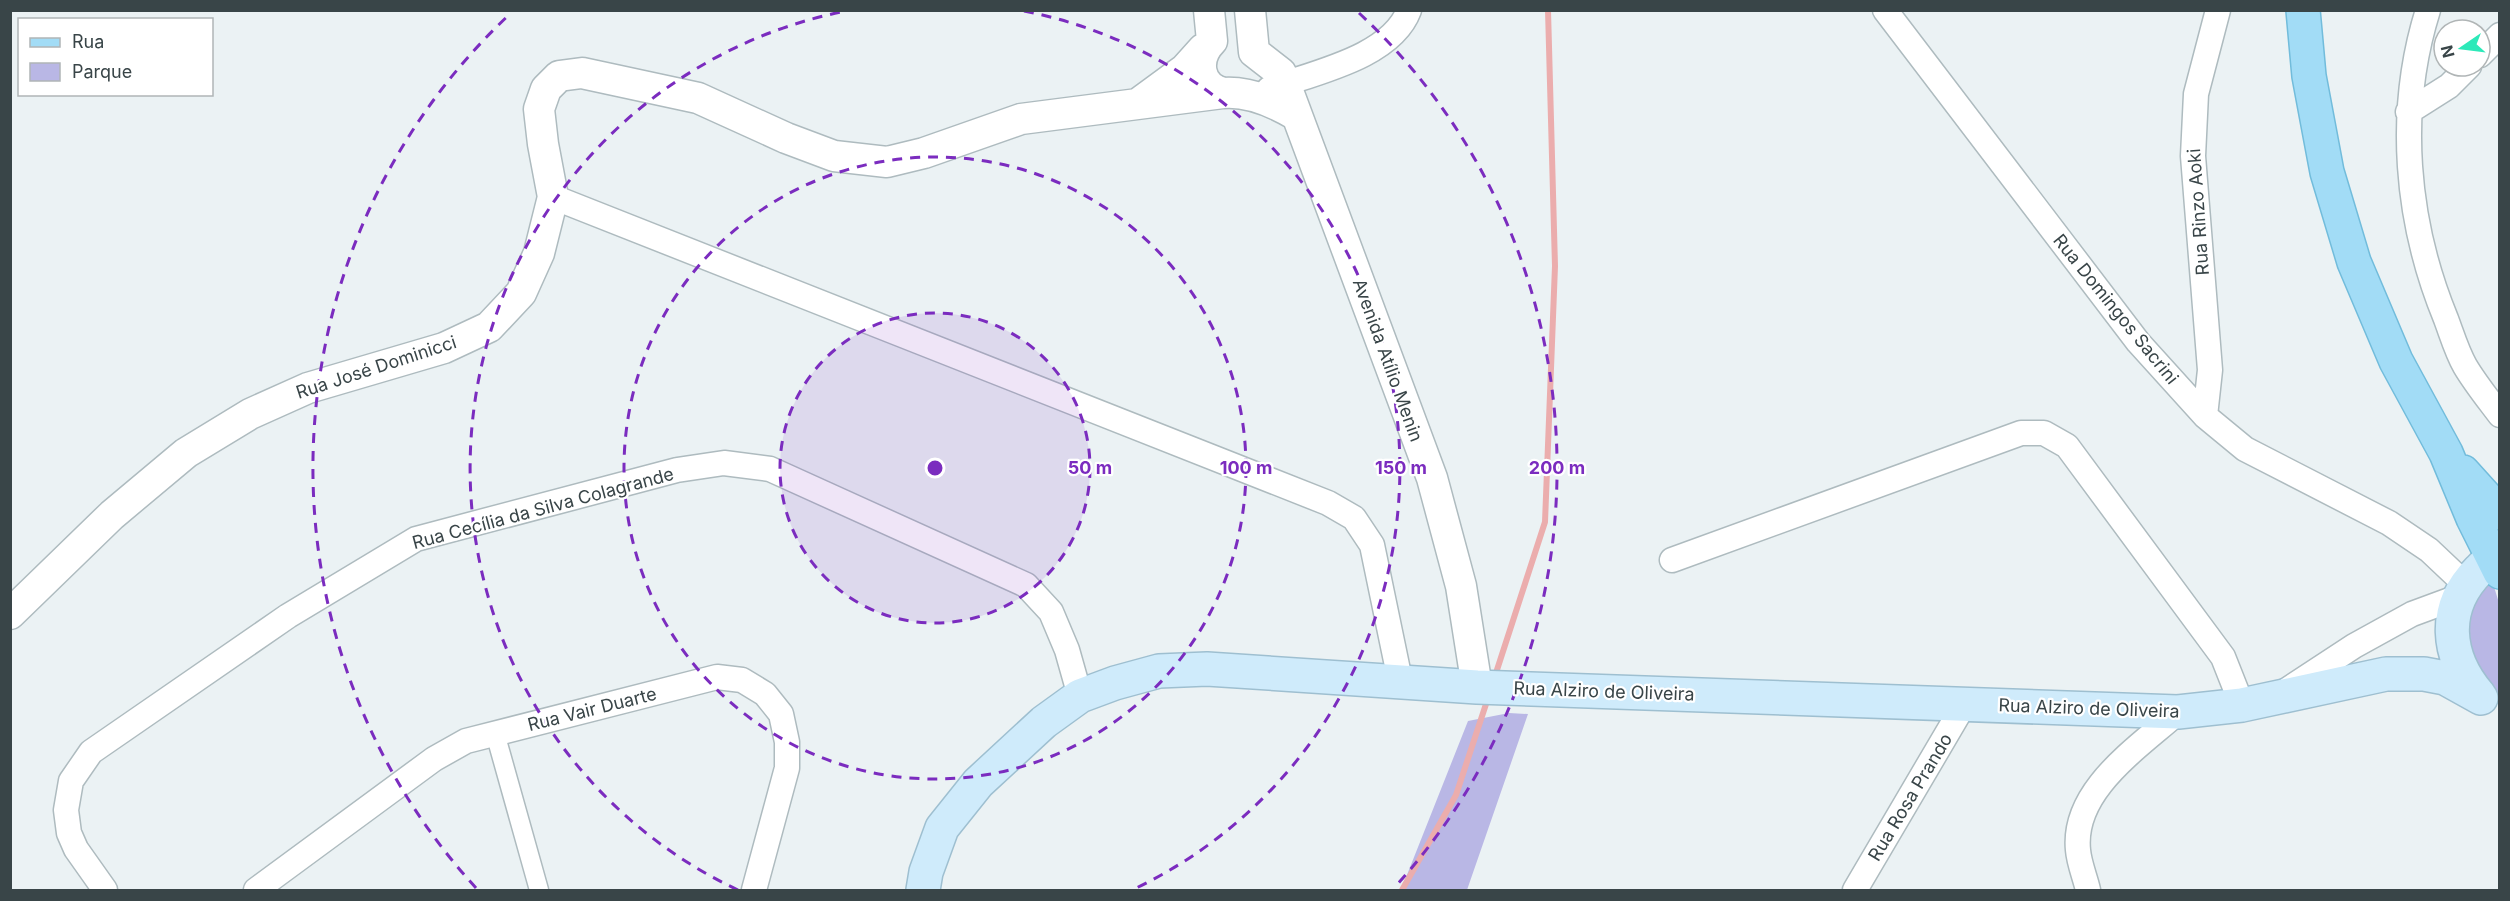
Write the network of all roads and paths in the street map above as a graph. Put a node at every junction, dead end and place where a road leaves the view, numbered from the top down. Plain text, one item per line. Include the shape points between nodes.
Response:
1 (1209, 10) edge
2 (1250, 10) edge
3 (1409, 10) edge
4 (1885, 10) edge
5 (2218, 10) edge
6 (2303, 10) edge
7 (2428, 10) edge
8 (1207, 45) junction
9 (1254, 52) junction
10 (2457, 78) edge
11 (1285, 83) junction
12 (1238, 93) junction
13 (1135, 105) junction
14 (2408, 112) junction
15 (1296, 115) junction
16 (553, 197) junction
17 (2499, 415) edge
18 (2205, 416) junction
19 (2446, 453) junction
20 (2499, 513) edge
21 (1672, 560) dead end
22 (2497, 560) edge
23 (2458, 603) junction
24 (10, 614) edge
25 (2386, 674) junction
26 (1400, 680) junction
27 (1489, 687) junction
28 (2280, 695) junction
29 (1080, 696) junction
30 (1965, 703) junction
31 (2490, 704) edge
32 (2242, 705) junction
33 (2178, 712) junction
34 (495, 733) junction
35 (105, 891) edge
36 (256, 891) edge
37 (539, 891) edge
38 (754, 891) edge
39 (923, 891) edge
40 (1855, 891) edge
41 (2088, 891) edge

1 - 8 street
2 - 9 street
3 - 11 street via 1381,45 1348,62
4 - 18 street, Rua Domingos Sacrini via 2138,342
5 - 18 street, Rua Rinzo Aoki via 2196,94 2193,156 2210,370
6 - 19 main road via 2309,76 2327,172 2354,262 2396,361
7 - 14 street
8 - 9 street via 1229,37
8 - 12 street via 1200,59 1201,73 1208,85
8 - 13 street via 1185,69
9 - 11 street, Avenida Atílio Menin via 1281,73
9 - 12 street via 1256,66
10 - 14 street
11 - 12 street
11 - 15 street, Avenida Atílio Menin
12 - 13 street
12 - 15 street via 1276,103
13 - 16 street via 1021,119 886,162 834,156 698,98 582,73 560,76 546,89 539,109
14 - 17 street via 2413,204 2429,279 2464,365
15 - 27 street, Avenida Atílio Menin via 1432,478
16 - 24 street, Rua José Dominicci via 539,253 521,293 489,327 444,348 308,387 250,414 186,453 112,515
16 - 26 street via 1328,502 1354,518 1372,544
18 - 23 street, Rua Domingos Sacrini via 2246,449 2389,523 2429,550
19 - 20 main road
19 - 22 main road via 2473,518
21 - 32 street via 2020,434 2044,433 2067,446 2223,657
22 - 23 main road, Rua Alziro de Oliveira
23 - 25 main road, Rua Alziro de Oliveira via 2422,655
23 - 28 street via 2412,614 2354,646
23 - 31 main road via 2456,657 2466,679
25 - 28 main road, Rua Alziro de Oliveira
25 - 31 main road, Rua Alziro de Oliveira via 2445,678
26 - 27 main road, Rua Alziro de Oliveira
26 - 29 main road, Rua Alziro de Oliveira via 1207,669 1159,671
27 - 30 main road, Rua Alziro de Oliveira
28 - 32 main road, Rua Alziro de Oliveira
29 - 35 street, Rua Cecília da Silva Colagrande via 1068,650 1051,612 1026,585 770,470 724,464 677,470 416,539 288,616 91,752 71,781 66,810 76,849
29 - 39 main road, Rua Alziro de Oliveira via 1044,722 978,783 942,828
30 - 33 main road, Rua Alziro de Oliveira
30 - 40 street, Rua Rosa Prando
32 - 33 main road, Rua Alziro de Oliveira
33 - 41 street via 2104,779 2082,810 2078,849
34 - 36 street, Rua Vair Duarte via 466,741 434,759
34 - 37 street
34 - 38 street, Rua Vair Duarte via 717,677 742,680 765,694 780,714 788,742 788,768

